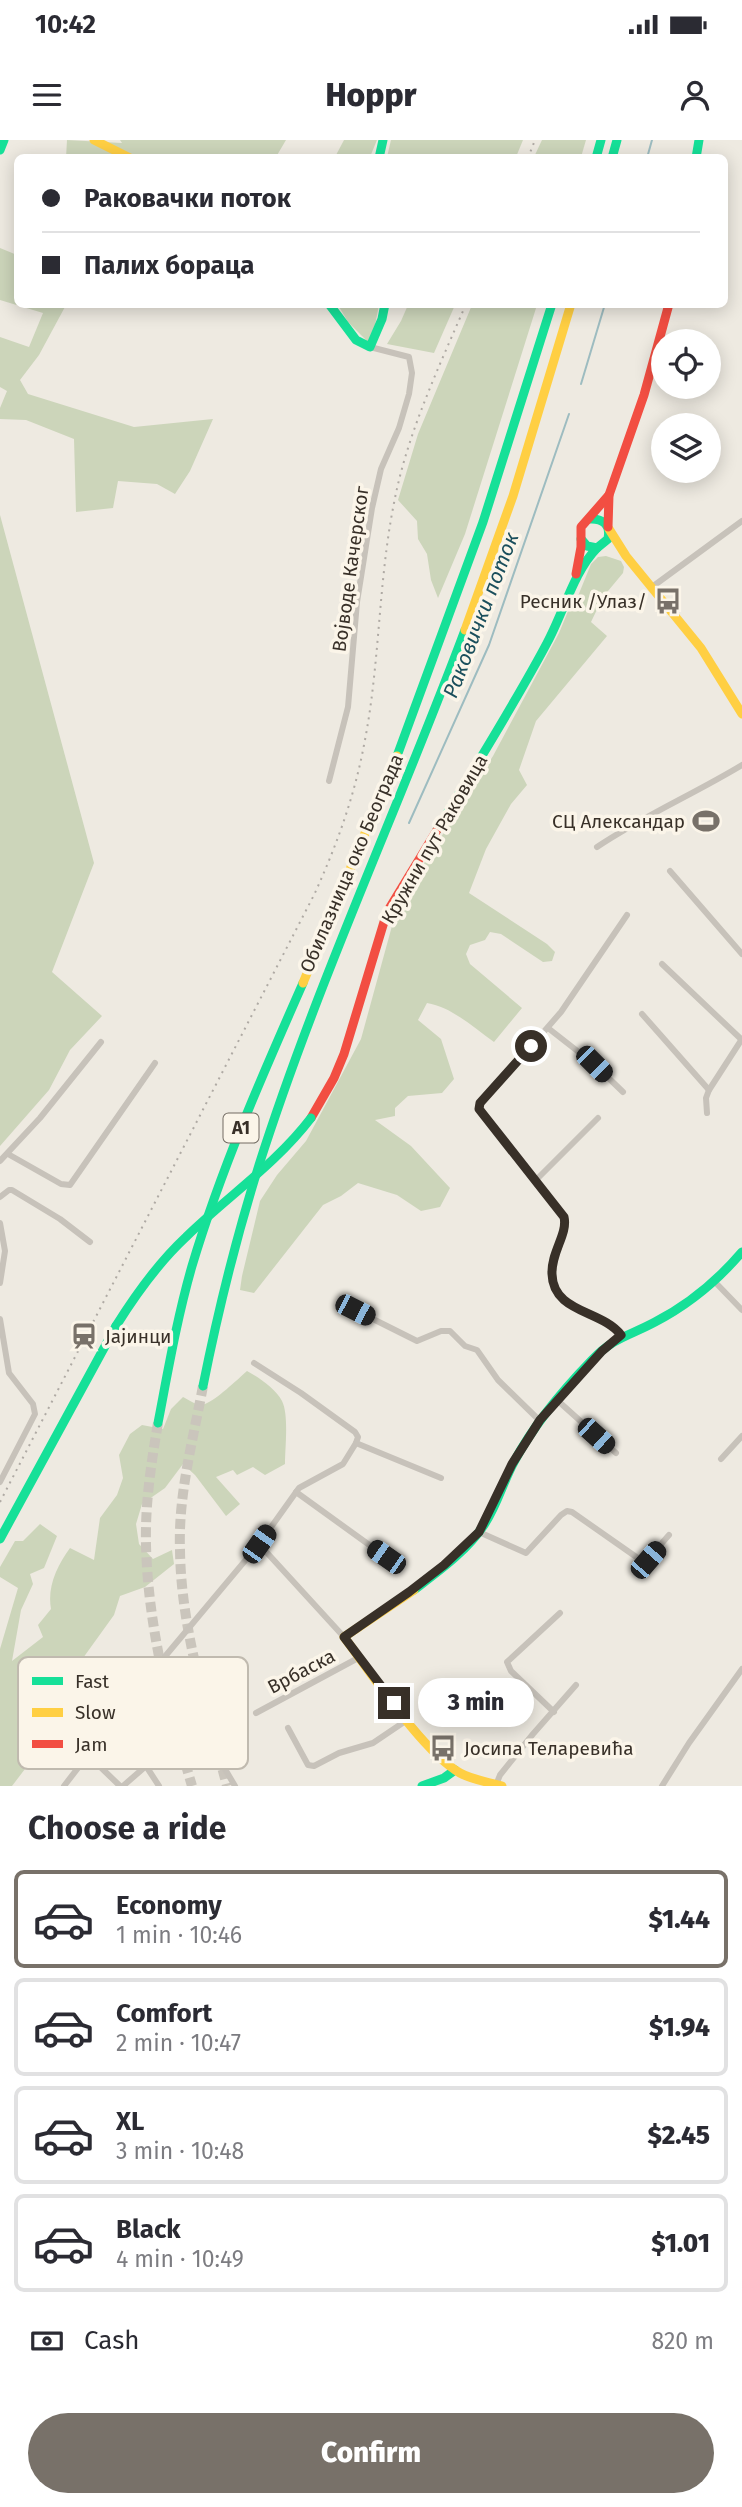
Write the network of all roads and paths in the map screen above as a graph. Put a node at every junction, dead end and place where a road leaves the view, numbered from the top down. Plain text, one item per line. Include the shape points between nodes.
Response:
1 (4, 140) edge
2 (94, 140) edge
3 (0, 150) edge
4 (122, 154) edge
5 (332, 308) edge
6 (384, 308) edge
7 (551, 308) edge
8 (570, 308) edge
9 (668, 308) edge
10 (370, 347) junction
11 (609, 495) junction
12 (589, 519) junction
13 (742, 521) edge
14 (609, 528) junction
15 (581, 539) junction
16 (599, 547) junction
17 (626, 556) junction
18 (573, 586) junction
19 (652, 587) junction
20 (742, 714) edge
21 (742, 765) edge
22 (330, 781) dead end
23 (597, 846) dead end
24 (670, 871) dead end
25 (627, 915) dead end
26 (742, 954) edge
27 (662, 964) dead end
28 (642, 1014) dead end
29 (548, 1028) junction
30 (742, 1039) edge
31 (101, 1042) dead end
32 (155, 1063) dead end
33 (709, 1090) junction
34 (623, 1092) dead end
35 (707, 1113) dead end
36 (598, 1118) dead end
37 (8, 1154) junction
38 (0, 1161) edge
39 (536, 1180) junction
40 (0, 1197) edge
41 (0, 1223) edge
42 (90, 1242) dead end
43 (742, 1252) edge
44 (714, 1282) junction
45 (0, 1283) edge
46 (355, 1310) dead end
47 (742, 1310) edge
48 (0, 1319) edge
49 (621, 1335) junction
50 (254, 1363) dead end
51 (203, 1386) tunnel mouth
52 (557, 1401) junction
53 (540, 1420) junction
54 (158, 1423) tunnel mouth
55 (742, 1436) edge
56 (356, 1443) junction
57 (616, 1453) dead end
58 (721, 1459) dead end
59 (441, 1478) dead end
60 (0, 1482) edge
61 (296, 1492) junction
62 (479, 1532) junction
63 (669, 1535) dead end
64 (0, 1539) edge
65 (259, 1544) junction
66 (386, 1557) dead end
67 (560, 1613) dead end
68 (344, 1637) junction
69 (165, 1657) edge
70 (360, 1657) junction
71 (742, 1669) edge
72 (576, 1685) dead end
73 (554, 1712) junction
74 (256, 1713) dead end
75 (407, 1720) junction
76 (288, 1728) dead end
77 (78, 1769) edge
78 (103, 1769) edge
79 (142, 1769) edge
80 (148, 1769) edge
81 (225, 1769) edge
82 (455, 1770) junction
83 (499, 1785) edge
84 (64, 1786) edge
85 (121, 1786) edge
86 (159, 1786) edge
87 (235, 1786) edge
88 (422, 1786) edge
89 (662, 1786) edge

1 - 3 main road
2 - 4 main road
5 - 10 main road via 356,340
6 - 10 main road
7 - 54 main road, Обилазница око Београда / A1 via 470,564 353,868 263,1070 215,1194 185,1293
8 - 51 main road, Обилазница око Београда / A1 via 491,557 280,1104 227,1273
9 - 11 main road
10 - 22 street, Војводе Качерског via 405,355 412,365 407,404 381,469 372,508 357,602 348,707
11 - 12 main road
11 - 14 main road
12 - 14 main road via 598,518
12 - 15 main road via 580,527
13 - 19 street
14 - 16 main road via 608,539
14 - 17 main road
15 - 16 main road via 587,546
15 - 18 main road, Кружни пут Раковица
16 - 17 main road
16 - 18 main road, Кружни пут Раковица via 587,558
17 - 19 main road
18 - 64 main road, Кружни пут Раковица, bridge via 526,682 387,912 344,1054 311,1118 269,1168 198,1225 141,1287
19 - 20 main road via 701,648
21 - 23 street
24 - 26 street
25 - 29 street
27 - 30 street
28 - 33 street
29 - 34 street
29 - 39 street via 479,1105
30 - 33 street
31 - 37 street
32 - 37 street via 72,1184 61,1184
33 - 35 street
36 - 39 street
37 - 38 street
39 - 49 street via 565,1221 552,1260 555,1288 569,1305 611,1324
40 - 42 street via 12,1190
41 - 45 street via 5,1251
43 - 44 main road
44 - 47 street
44 - 49 main road via 657,1322
46 - 53 street via 418,1341 450,1331 465,1346 477,1350 498,1380
48 - 60 street via 9,1373 33,1404 35,1414
49 - 52 main road
50 - 56 street via 355,1432
52 - 53 main road
52 - 57 street
53 - 62 main road via 512,1464
55 - 58 street
56 - 59 street
56 - 61 street via 343,1464
61 - 65 street
61 - 66 street
62 - 63 street via 526,1553 567,1511 642,1562
62 - 68 main road via 435,1572
65 - 68 street
65 - 69 street
67 - 73 street via 507,1662 510,1671
68 - 70 main road
70 - 74 street, Врбаска
70 - 75 main road
71 - 89 street
72 - 73 street
73 - 83 street via 517,1754
75 - 76 street via 373,1743 313,1766 308,1765
75 - 82 main road
77 - 84 street
78 - 85 street
79 - 85 street
80 - 86 street
81 - 87 street
82 - 83 main road
82 - 88 main road

